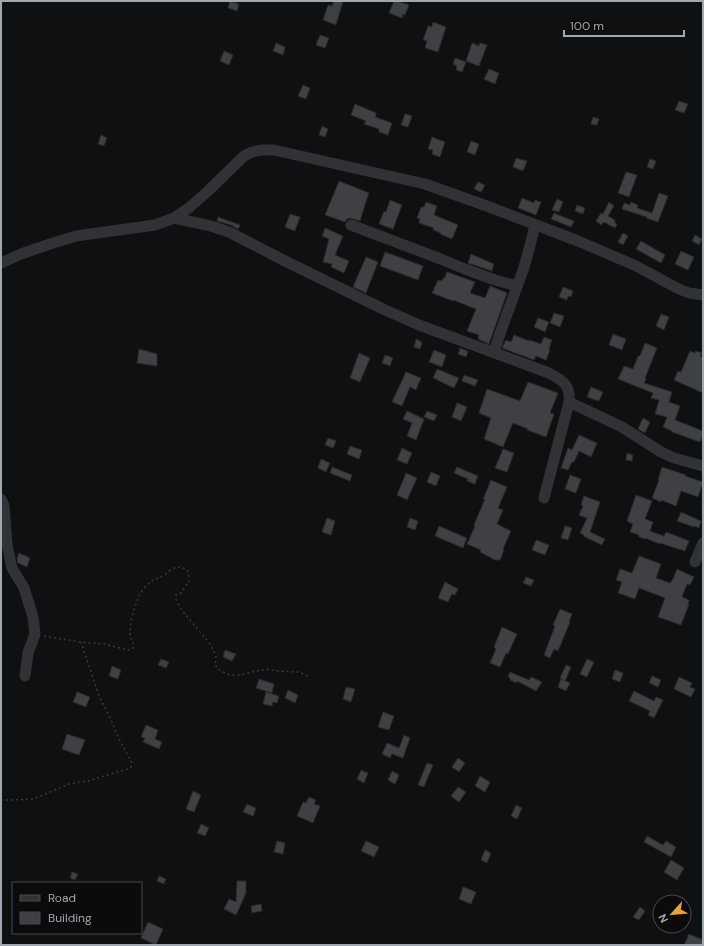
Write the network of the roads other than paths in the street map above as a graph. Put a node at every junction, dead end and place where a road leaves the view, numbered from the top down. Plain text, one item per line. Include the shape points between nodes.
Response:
1 (174, 218) junction
2 (351, 225) dead end
3 (535, 225) junction
4 (1, 263) edge
5 (517, 286) junction
6 (703, 295) edge
7 (494, 352) junction
8 (569, 402) junction
9 (703, 466) edge
10 (544, 498) dead end
11 (1, 499) edge
12 (703, 543) edge
13 (695, 562) dead end
14 (25, 676) dead end

1 - 3 street via 190,207 244,156 260,150 274,150 425,184
1 - 4 street via 155,225 76,236
1 - 7 street via 229,232 383,309
2 - 5 street via 465,270
3 - 5 street
3 - 6 street via 615,256 679,289
5 - 7 street
7 - 8 street via 558,377 566,385 570,395
8 - 9 street via 622,427 661,452
8 - 10 street
11 - 14 street via 12,568 24,588 33,617 35,634 28,653
12 - 13 street

